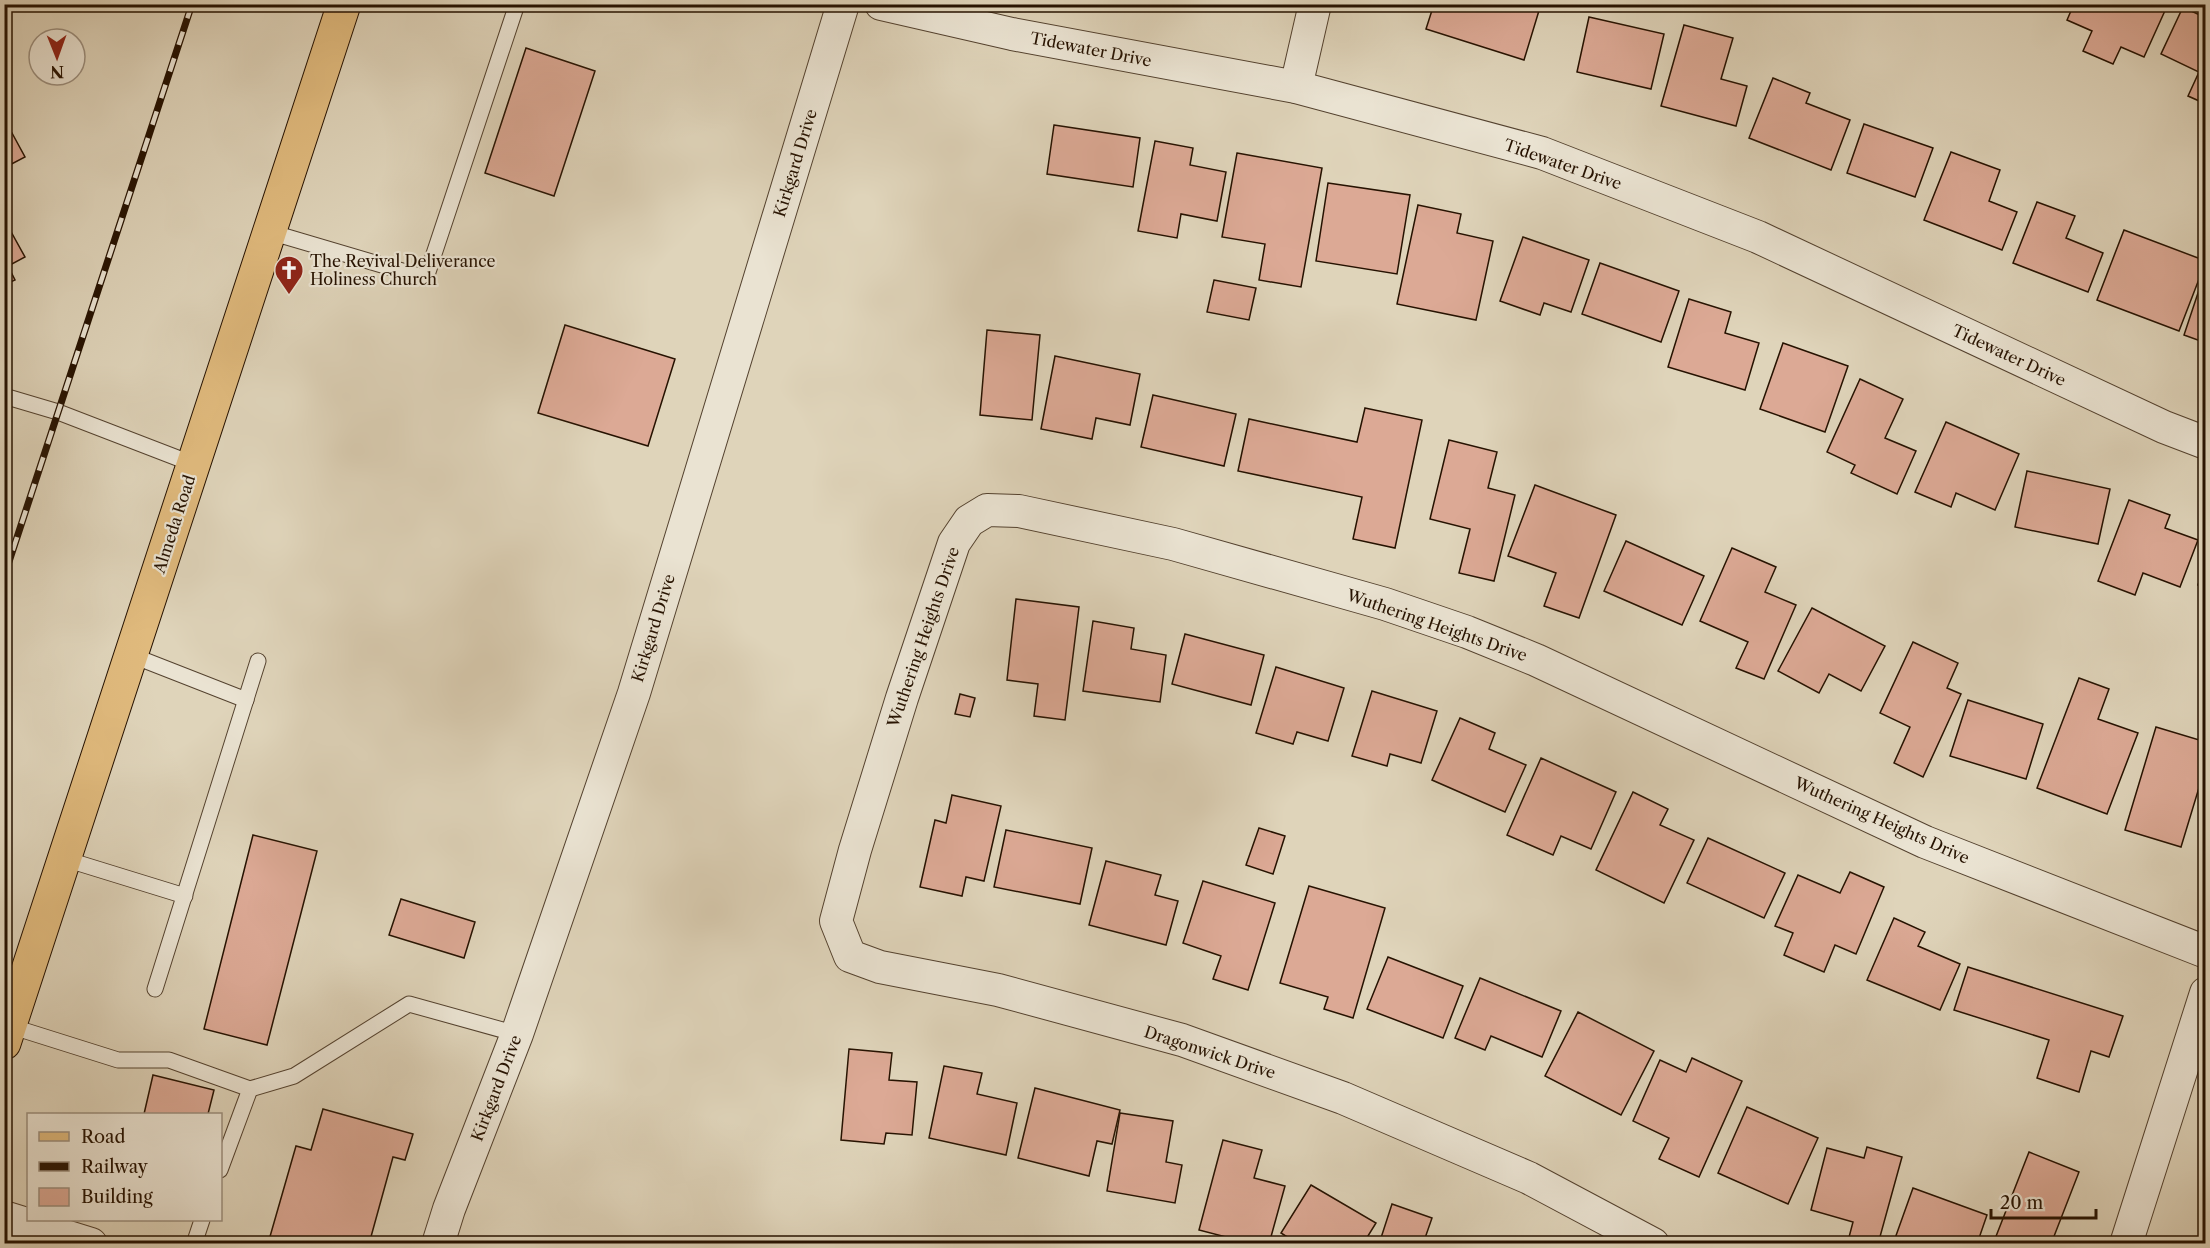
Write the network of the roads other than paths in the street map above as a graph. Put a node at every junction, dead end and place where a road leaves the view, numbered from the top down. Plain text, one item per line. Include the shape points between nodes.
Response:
1 (344, 4) edge
2 (517, 4) edge
3 (843, 4) edge
4 (880, 4) edge
5 (1315, 4) edge
6 (1296, 87) junction
7 (270, 232) junction
8 (4, 396) edge
9 (2205, 443) edge
10 (193, 464) junction
11 (131, 655) junction
12 (258, 661) dead end
13 (246, 700) junction
14 (855, 850) joint
15 (65, 859) junction
16 (185, 896) junction
17 (2205, 952) edge
18 (155, 989) dead end
19 (2205, 993) edge
20 (7, 1034) edge
21 (517, 1034) junction
22 (250, 1089) junction
23 (222, 1165) edge
24 (4, 1217) edge
25 (202, 1221) edge
26 (91, 1244) edge
27 (194, 1244) edge
28 (438, 1244) edge
29 (1653, 1244) edge
30 (2126, 1244) edge

1 - 7 main road, Almeda Road
2 - 7 lane via 426,278
3 - 21 street, Kirkgard Drive via 634,693
4 - 6 street, Tidewater Drive via 1012,34
5 - 6 street
6 - 9 street, Tidewater Drive via 1542,153 1758,237
7 - 10 main road, Almeda Road
8 - 10 lane via 58,412
10 - 11 main road, Almeda Road
11 - 13 lane
11 - 15 main road, Almeda Road
12 - 13 lane
13 - 16 lane
14 - 17 street, Wuthering Heights Drive via 954,543 969,521 987,510 1019,511 1173,544 1385,604 1467,632 1536,660 1925,842
14 - 29 street, Dragonwick Drive via 836,921 850,956 880,967 998,990 1182,1040 1343,1098 1529,1178
15 - 16 lane
15 - 20 main road, Almeda Road
16 - 18 lane
19 - 30 street
20 - 22 lane via 118,1060 169,1059
21 - 22 lane via 409,1004 294,1076
21 - 28 street, Kirkgard Drive
22 - 23 lane
24 - 26 street
25 - 27 lane

